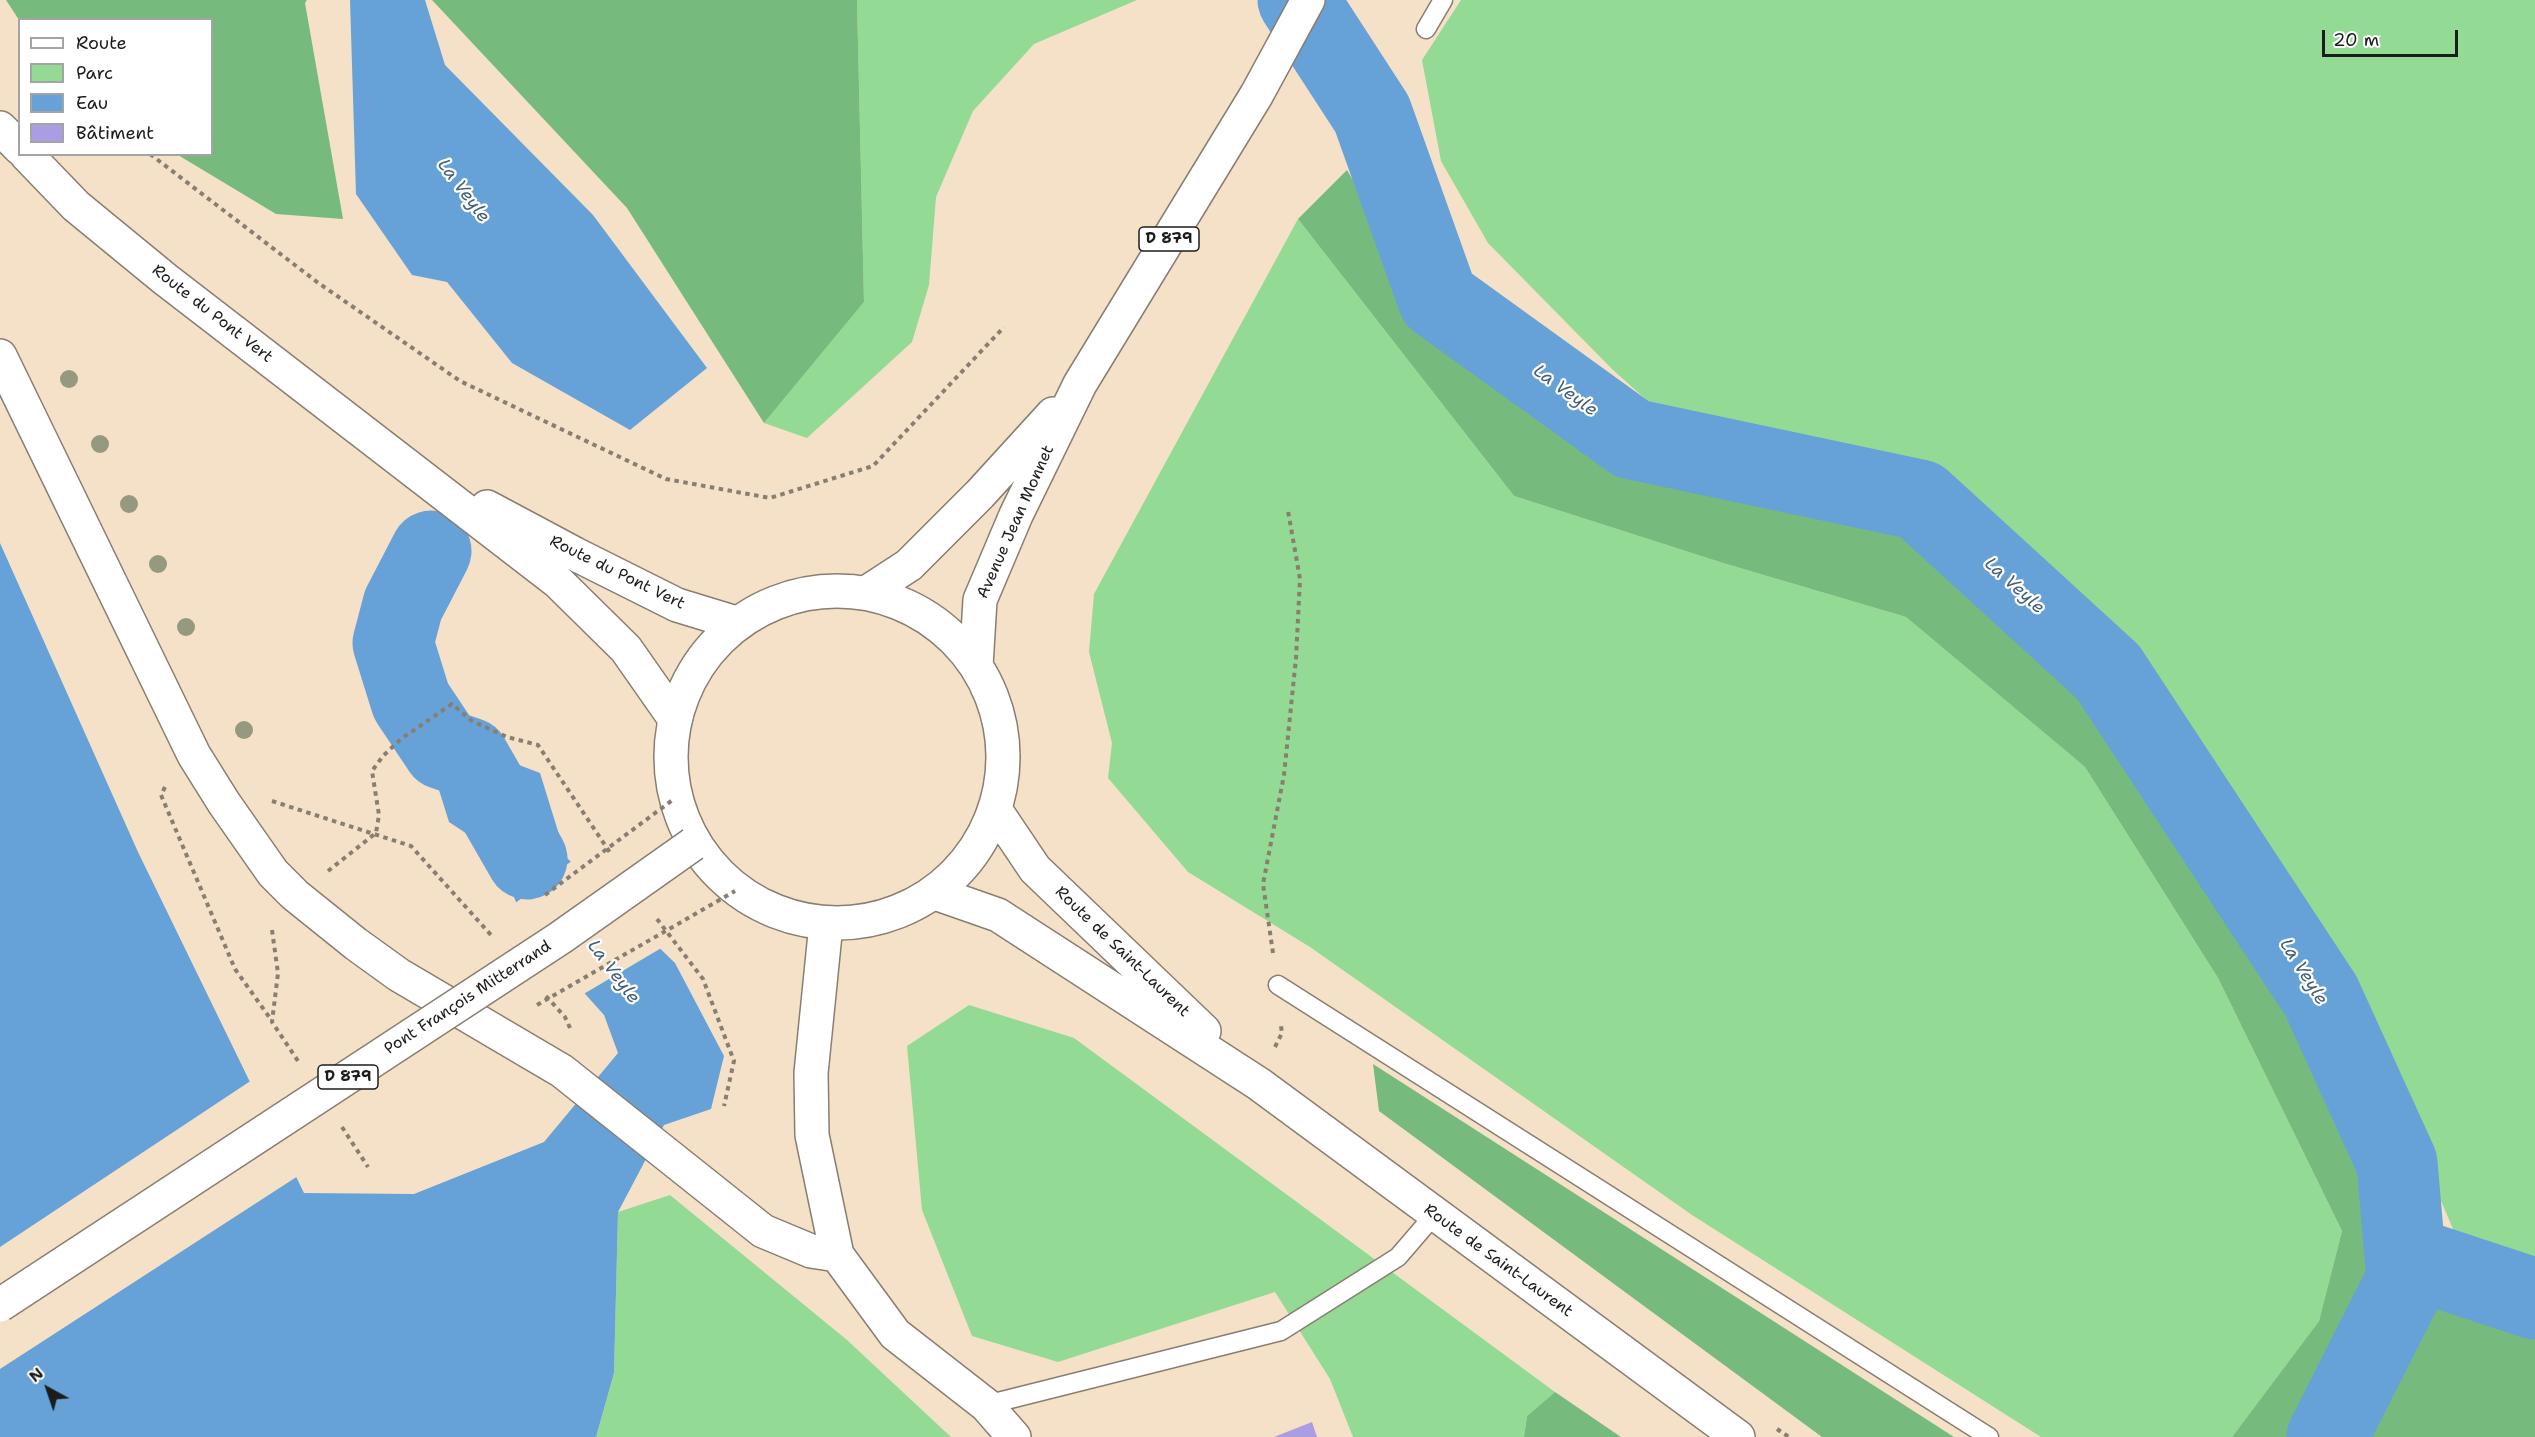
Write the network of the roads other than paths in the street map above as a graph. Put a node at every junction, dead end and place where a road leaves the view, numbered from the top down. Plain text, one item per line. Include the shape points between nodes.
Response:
1 (1308, 0) edge
2 (1443, 0) edge
3 (1426, 29) dead end
4 (0, 128) edge
5 (18, 146) edge
6 (28, 156) edge
7 (0, 356) edge
8 (1080, 384) junction
9 (407, 463) junction
10 (866, 593) junction
11 (736, 623) junction
12 (976, 666) junction
13 (675, 720) junction
14 (996, 811) junction
15 (693, 844) junction
16 (935, 893) junction
17 (826, 924) junction
18 (1278, 985) road end
19 (1260, 1084) junction
20 (1435, 1214) junction
21 (837, 1255) junction
22 (0, 1305) edge
23 (986, 1405) junction
24 (1014, 1437) edge
25 (1738, 1437) edge
26 (1989, 1437) edge

1 - 8 main road, Avenue Jean Monnet / D 879 via 1257,94
2 - 3 lane
4 - 5 main road
6 - 9 main road, Route du Pont Vert via 76,206 165,279
7 - 21 main road via 194,755 273,873 295,895 399,975 558,1068 763,1231 811,1251
8 - 10 main road, Avenue Jean Monnet / D 879 via 909,565
8 - 12 main road, Avenue Jean Monnet / D 879 via 1016,515 980,600
9 - 11 main road, Route du Pont Vert via 677,604
9 - 13 main road, Route du Pont Vert via 558,582 626,649
10 - 11 main road via 828,590 780,599
10 - 12 main road via 923,613 958,642
11 - 13 main road via 702,659 678,702
12 - 14 main road via 985,679 1000,721 1004,766
13 - 15 main road via 669,750 674,799
14 - 16 main road via 975,851
14 - 19 main road, Route de Saint-Laurent via 1035,869
15 - 17 main road via 735,891 778,914
15 - 22 main road, Pont François Mitterrand / D 879, bridge via 560,938
16 - 17 main road via 883,918
16 - 19 main road, Route de Saint-Laurent via 998,915
17 - 21 main road via 811,1073 812,1135
18 - 26 lane
19 - 20 main road, Route de Saint-Laurent
20 - 23 lane via 1398,1257 1281,1330
20 - 25 main road, Route de Saint-Laurent
21 - 23 main road via 896,1334
23 - 24 main road

